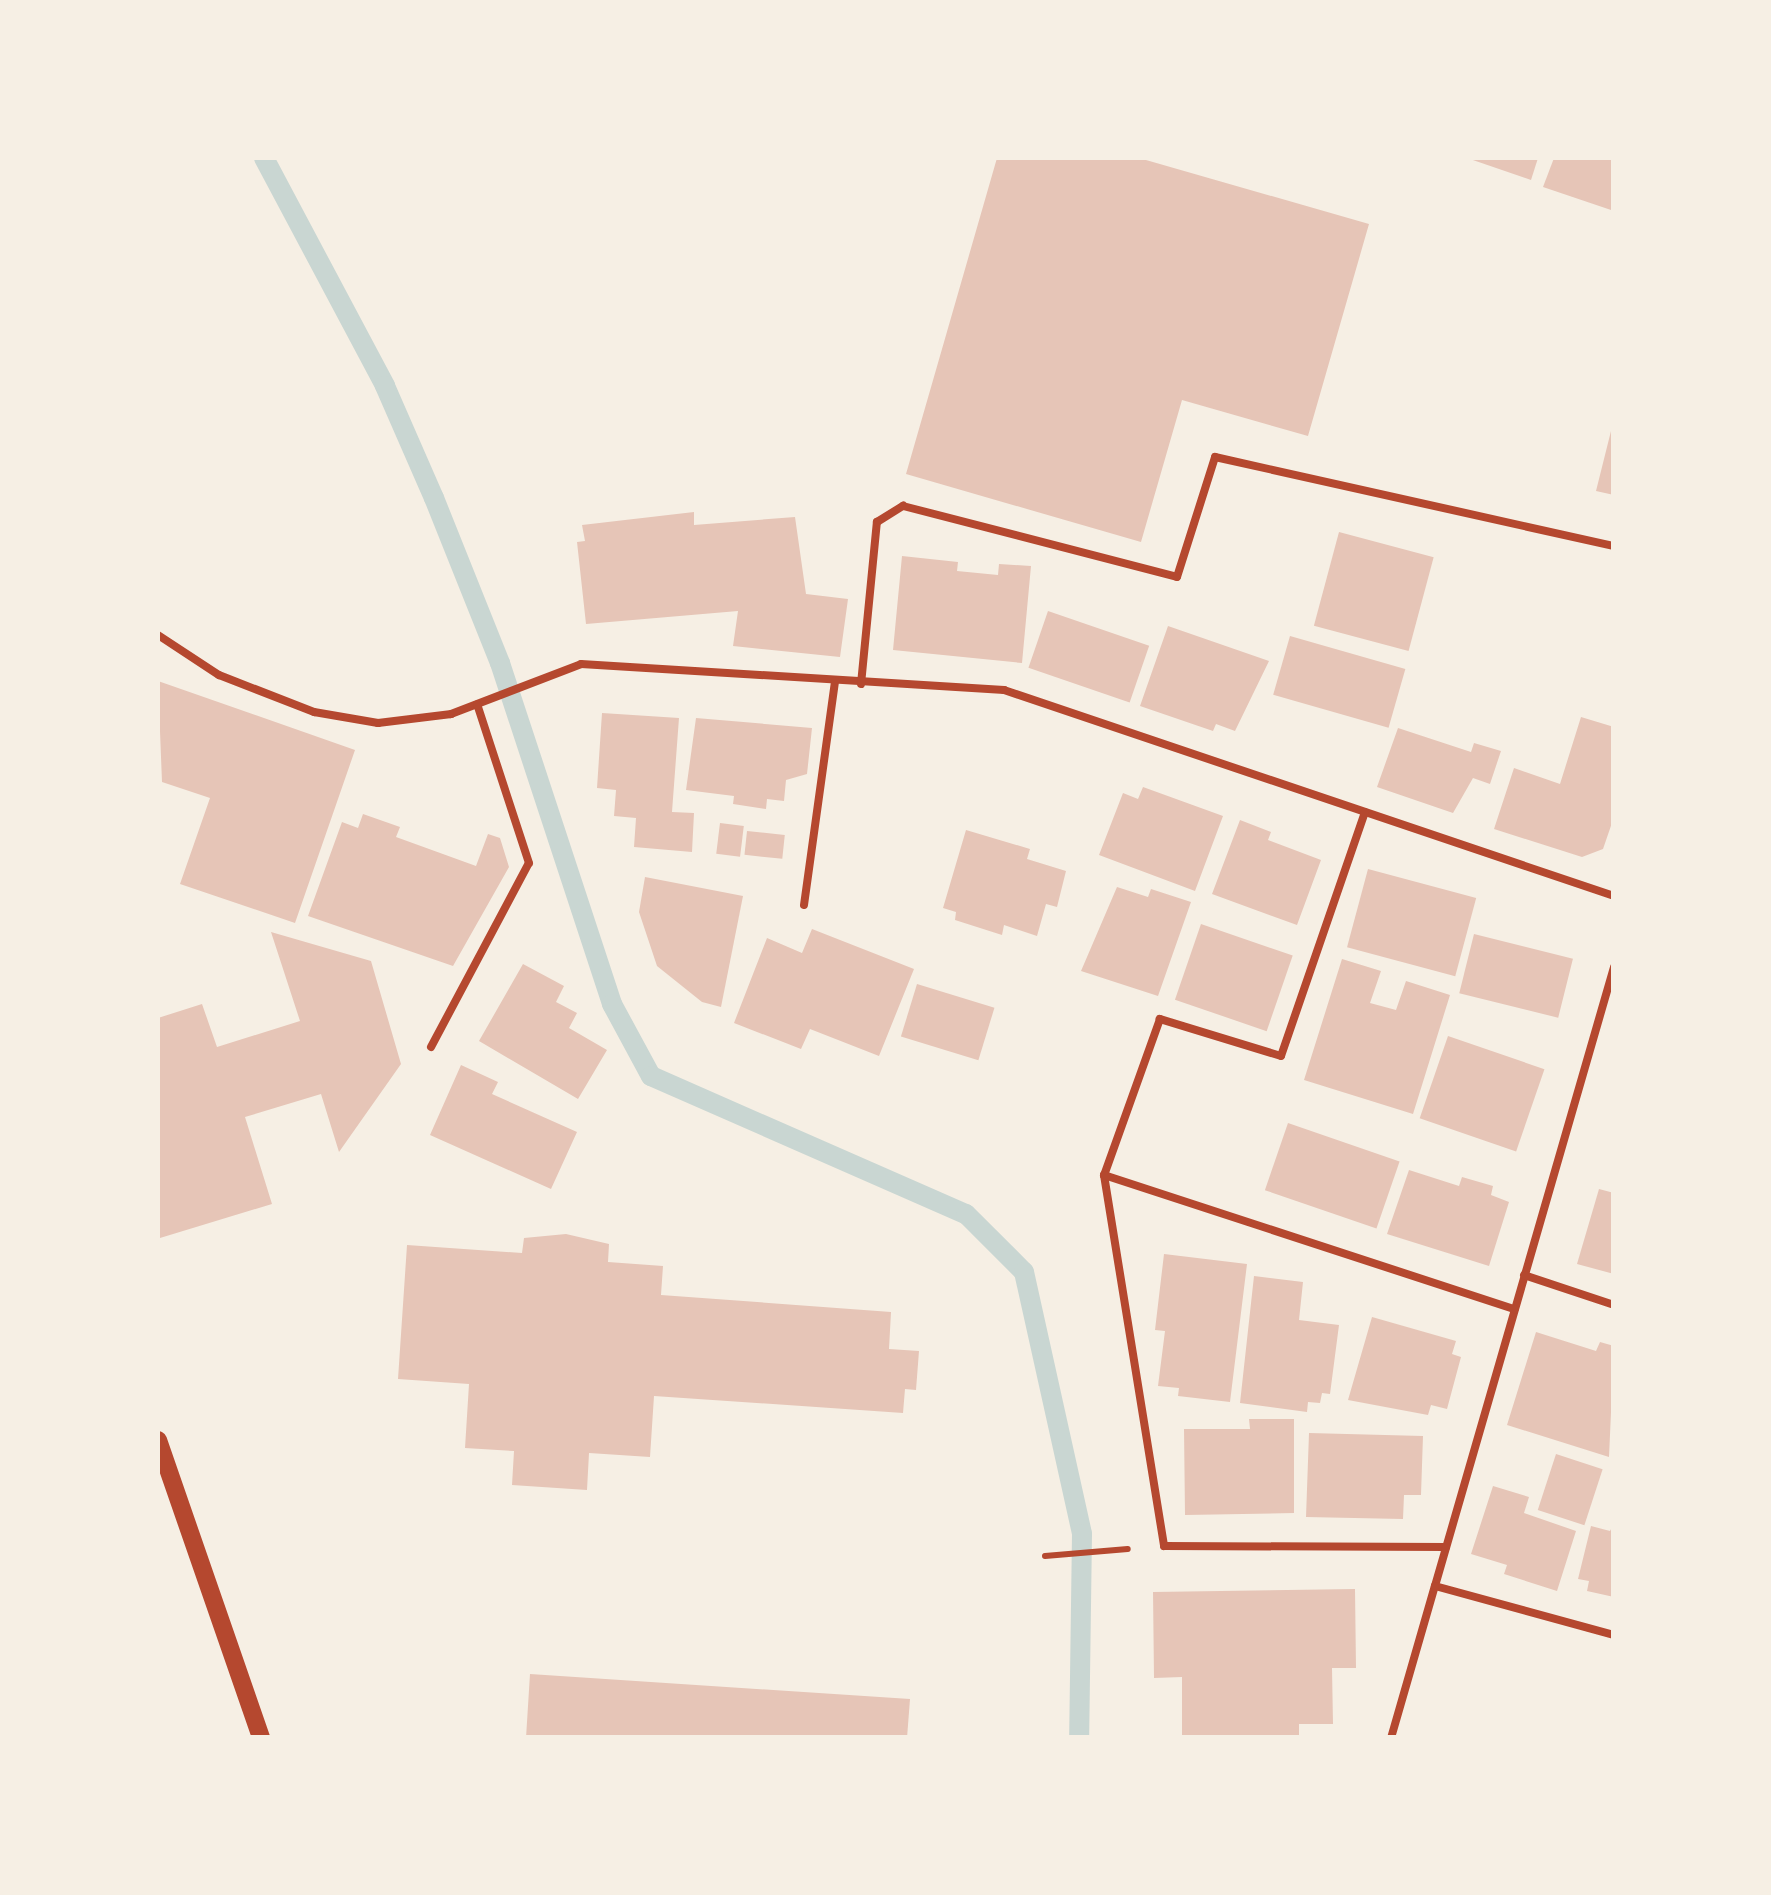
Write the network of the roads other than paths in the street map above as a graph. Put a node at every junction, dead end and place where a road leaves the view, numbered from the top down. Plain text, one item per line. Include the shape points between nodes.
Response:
1 (1614, 546) edge
2 (158, 635) edge
3 (835, 682) junction
4 (861, 684) junction
5 (479, 703) junction
6 (1364, 812) junction
7 (1614, 896) edge
8 (804, 905) dead end
9 (1614, 966) edge
10 (431, 1048) dead end
11 (1104, 1174) junction
12 (1524, 1275) junction
13 (1614, 1304) edge
14 (1515, 1309) junction
15 (158, 1440) edge
16 (1446, 1547) junction
17 (1435, 1586) junction
18 (1614, 1635) edge
19 (261, 1738) edge
20 (1391, 1738) edge

1 - 4 lane via 1215,457 1177,576 903,506 877,522
2 - 5 lane via 219,676 314,712 378,723
3 - 4 lane
3 - 5 lane via 581,664
3 - 8 lane
4 - 6 lane via 1004,690
5 - 10 lane via 530,862
6 - 7 lane
6 - 11 lane via 1280,1056 1160,1020
9 - 12 lane
11 - 14 lane
11 - 16 lane via 1164,1546
12 - 13 lane
12 - 14 lane
14 - 16 lane
15 - 19 street
16 - 17 lane
17 - 18 lane
17 - 20 lane

